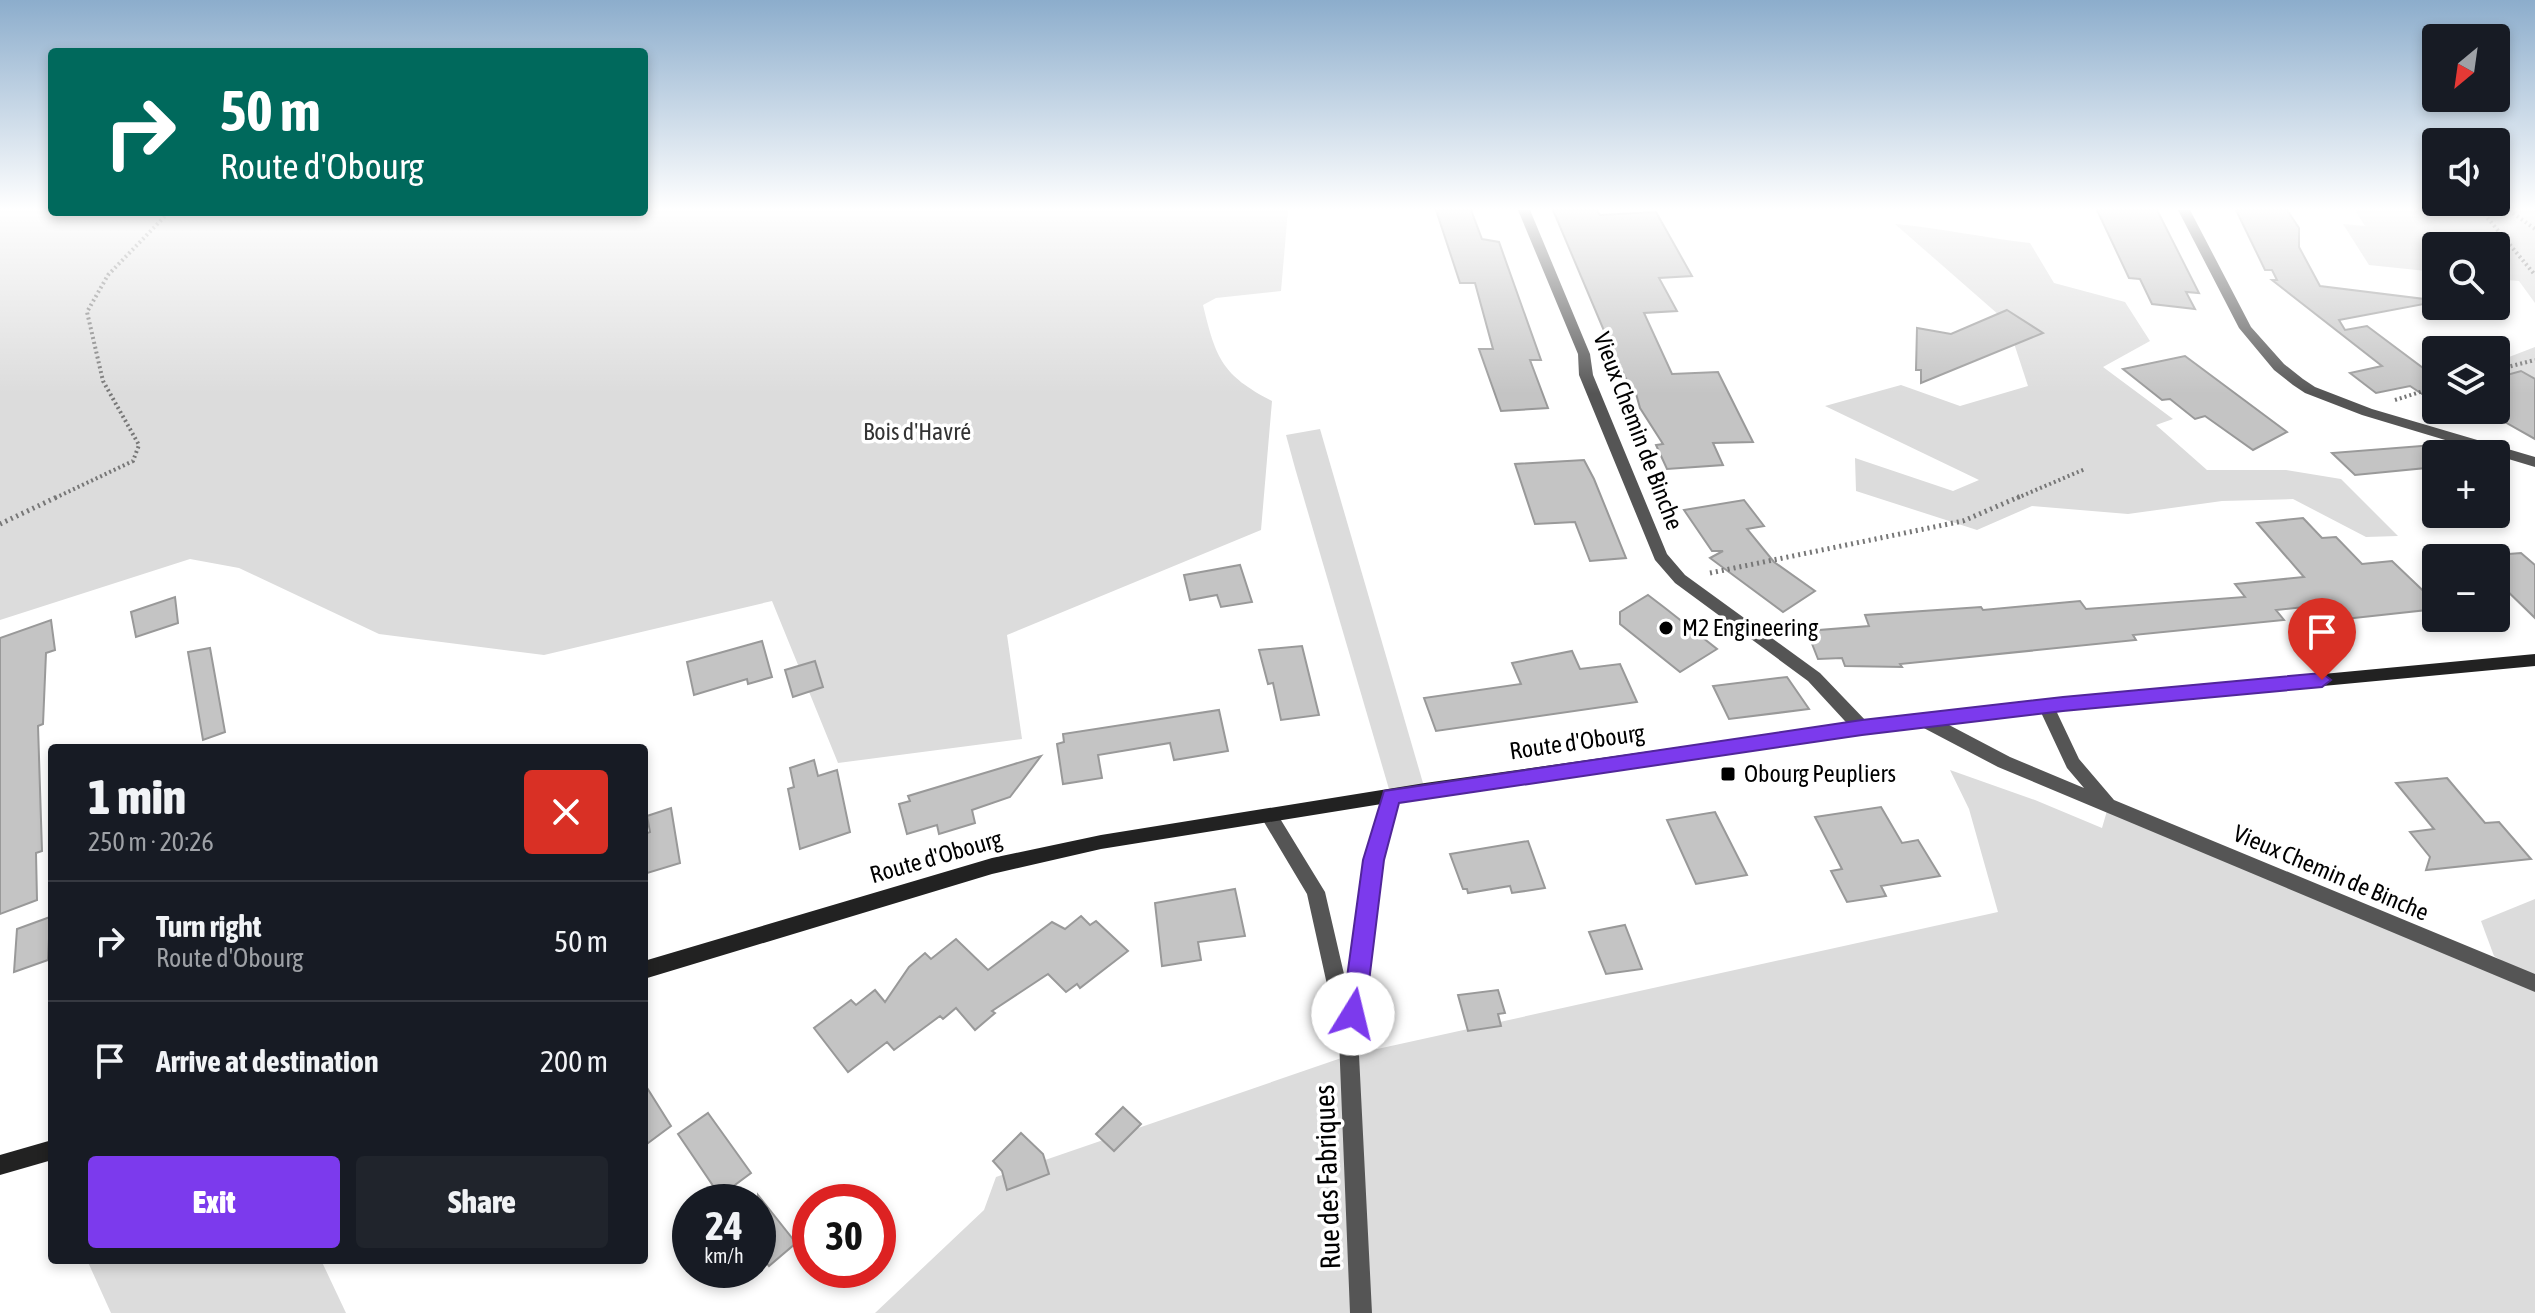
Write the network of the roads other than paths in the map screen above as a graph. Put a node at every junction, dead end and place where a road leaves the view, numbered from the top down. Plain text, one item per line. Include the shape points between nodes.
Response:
1 (1550, 271) edge
2 (2216, 271) edge
3 (2535, 462) edge
4 (2535, 660) edge
5 (2046, 706) junction
6 (1924, 720) junction
7 (1862, 728) junction
8 (1391, 796) junction
9 (2109, 804) junction
10 (1270, 817) junction
11 (648, 969) edge
12 (2535, 983) edge
13 (1349, 1039) junction
14 (48, 1151) edge
15 (0, 1165) edge
16 (1361, 1313) edge

1 - 7 street, Vieux Chemin de Binche via 1660,556 1680,579 1814,677
2 - 3 street via 2245,328 2279,367 2310,390
4 - 5 main road, Route d'Obourg
5 - 6 main road, Route d'Obourg
5 - 9 street, Vieux Chemin de Binche via 2073,763
6 - 7 main road, Route d'Obourg
6 - 9 street, Vieux Chemin de Binche via 2004,762
7 - 8 main road, Route d'Obourg
8 - 10 main road, Route d'Obourg
8 - 13 street, Rue des Fabriques via 1374,860
9 - 12 street, Vieux Chemin de Binche
10 - 11 main road, Route d'Obourg via 1101,842 992,866
10 - 13 street, Rue des Fabriques via 1316,892
13 - 16 street, Rue des Fabriques
14 - 15 main road

